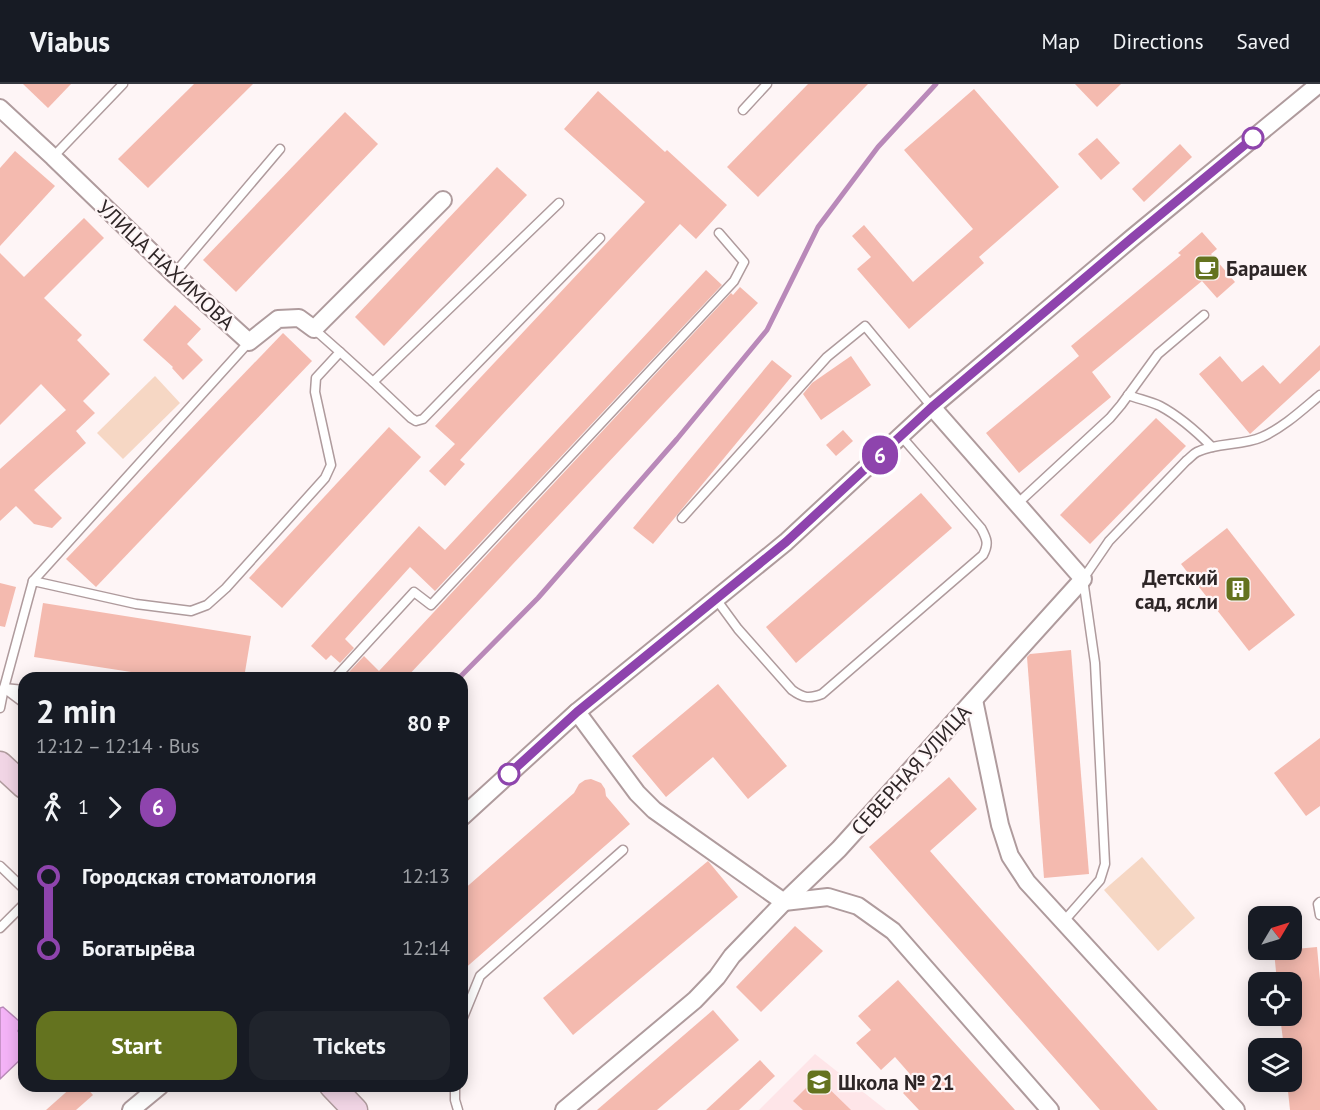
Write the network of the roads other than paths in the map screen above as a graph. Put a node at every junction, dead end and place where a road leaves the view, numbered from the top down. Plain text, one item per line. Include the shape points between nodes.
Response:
1 (123, 84) edge
2 (767, 84) edge
3 (1319, 84) edge
4 (0, 108) edge
5 (743, 110) dead end
6 (280, 149) dead end
7 (53, 157) junction
8 (443, 200) dead end
9 (560, 203) dead end
10 (719, 233) dead end
11 (600, 238) dead end
12 (174, 274) junction
13 (1204, 315) dead end
14 (314, 329) junction
15 (249, 342) junction
16 (340, 352) junction
17 (373, 382) junction
18 (1128, 395) junction
19 (1320, 395) edge
20 (932, 407) junction
21 (901, 436) junction
22 (1212, 447) junction
23 (1017, 504) junction
24 (682, 518) dead end
25 (1083, 579) junction
26 (33, 581) junction
27 (716, 599) junction
28 (340, 672) edge
29 (2, 686) edge
30 (18, 689) edge
31 (18, 698) edge
32 (974, 700) junction
33 (0, 708) edge
34 (577, 712) junction
35 (0, 764) edge
36 (18, 780) edge
37 (468, 812) edge
38 (623, 850) dead end
39 (0, 866) edge
40 (18, 882) edge
41 (784, 902) junction
42 (1320, 902) edge
43 (18, 910) edge
44 (1320, 915) edge
45 (1064, 921) junction
46 (0, 928) edge
47 (468, 1005) edge
48 (153, 1092) edge
49 (338, 1092) edge
50 (455, 1092) edge
51 (131, 1110) edge
52 (355, 1110) edge
53 (458, 1110) edge
54 (564, 1110) edge
55 (1050, 1110) edge
56 (1236, 1110) edge

1 - 7 lane
2 - 5 lane
3 - 20 street
4 - 7 street, УЛИЦА НАХИМОВА
6 - 12 lane
7 - 12 street, УЛИЦА НАХИМОВА
8 - 14 street
9 - 17 lane
10 - 28 lane via 744,262 734,281 431,605 414,592
11 - 17 lane via 423,419 411,418
12 - 15 street, УЛИЦА НАХИМОВА
13 - 18 lane via 1158,354
14 - 15 street, УЛИЦА НАХИМОВА via 299,318 278,319
14 - 16 lane
15 - 26 lane
16 - 17 lane
16 - 26 lane via 316,378 315,392 331,465 325,478 207,604 190,611
18 - 22 lane via 1171,412
18 - 23 lane via 1110,418
19 - 22 lane via 1281,427 1262,437
20 - 21 street
20 - 23 street
20 - 24 lane via 865,326 827,357
21 - 27 street via 786,542
21 - 27 lane via 981,528 987,548 982,555 813,698 801,697 792,690
22 - 25 lane via 1197,452 1178,469 1109,541
23 - 25 street
25 - 32 street, СЕВЕРНАЯ УЛИЦА
25 - 45 lane via 1095,663 1105,864 1100,880
26 - 29 lane
27 - 34 street
29 - 30 lane
29 - 31 lane
29 - 33 lane
32 - 41 street, СЕВЕРНАЯ УЛИЦА via 839,849
32 - 45 street via 1010,856 1027,882
34 - 37 street
34 - 41 street via 654,810
35 - 36 main road
38 - 47 lane via 480,976
39 - 40 lane
41 - 54 street, СЕВЕРНАЯ УЛИЦА via 695,1000
41 - 55 street via 828,897 858,906 893,931
42 - 44 lane
43 - 46 lane
45 - 56 street
48 - 51 street
49 - 52 main road
50 - 53 lane

